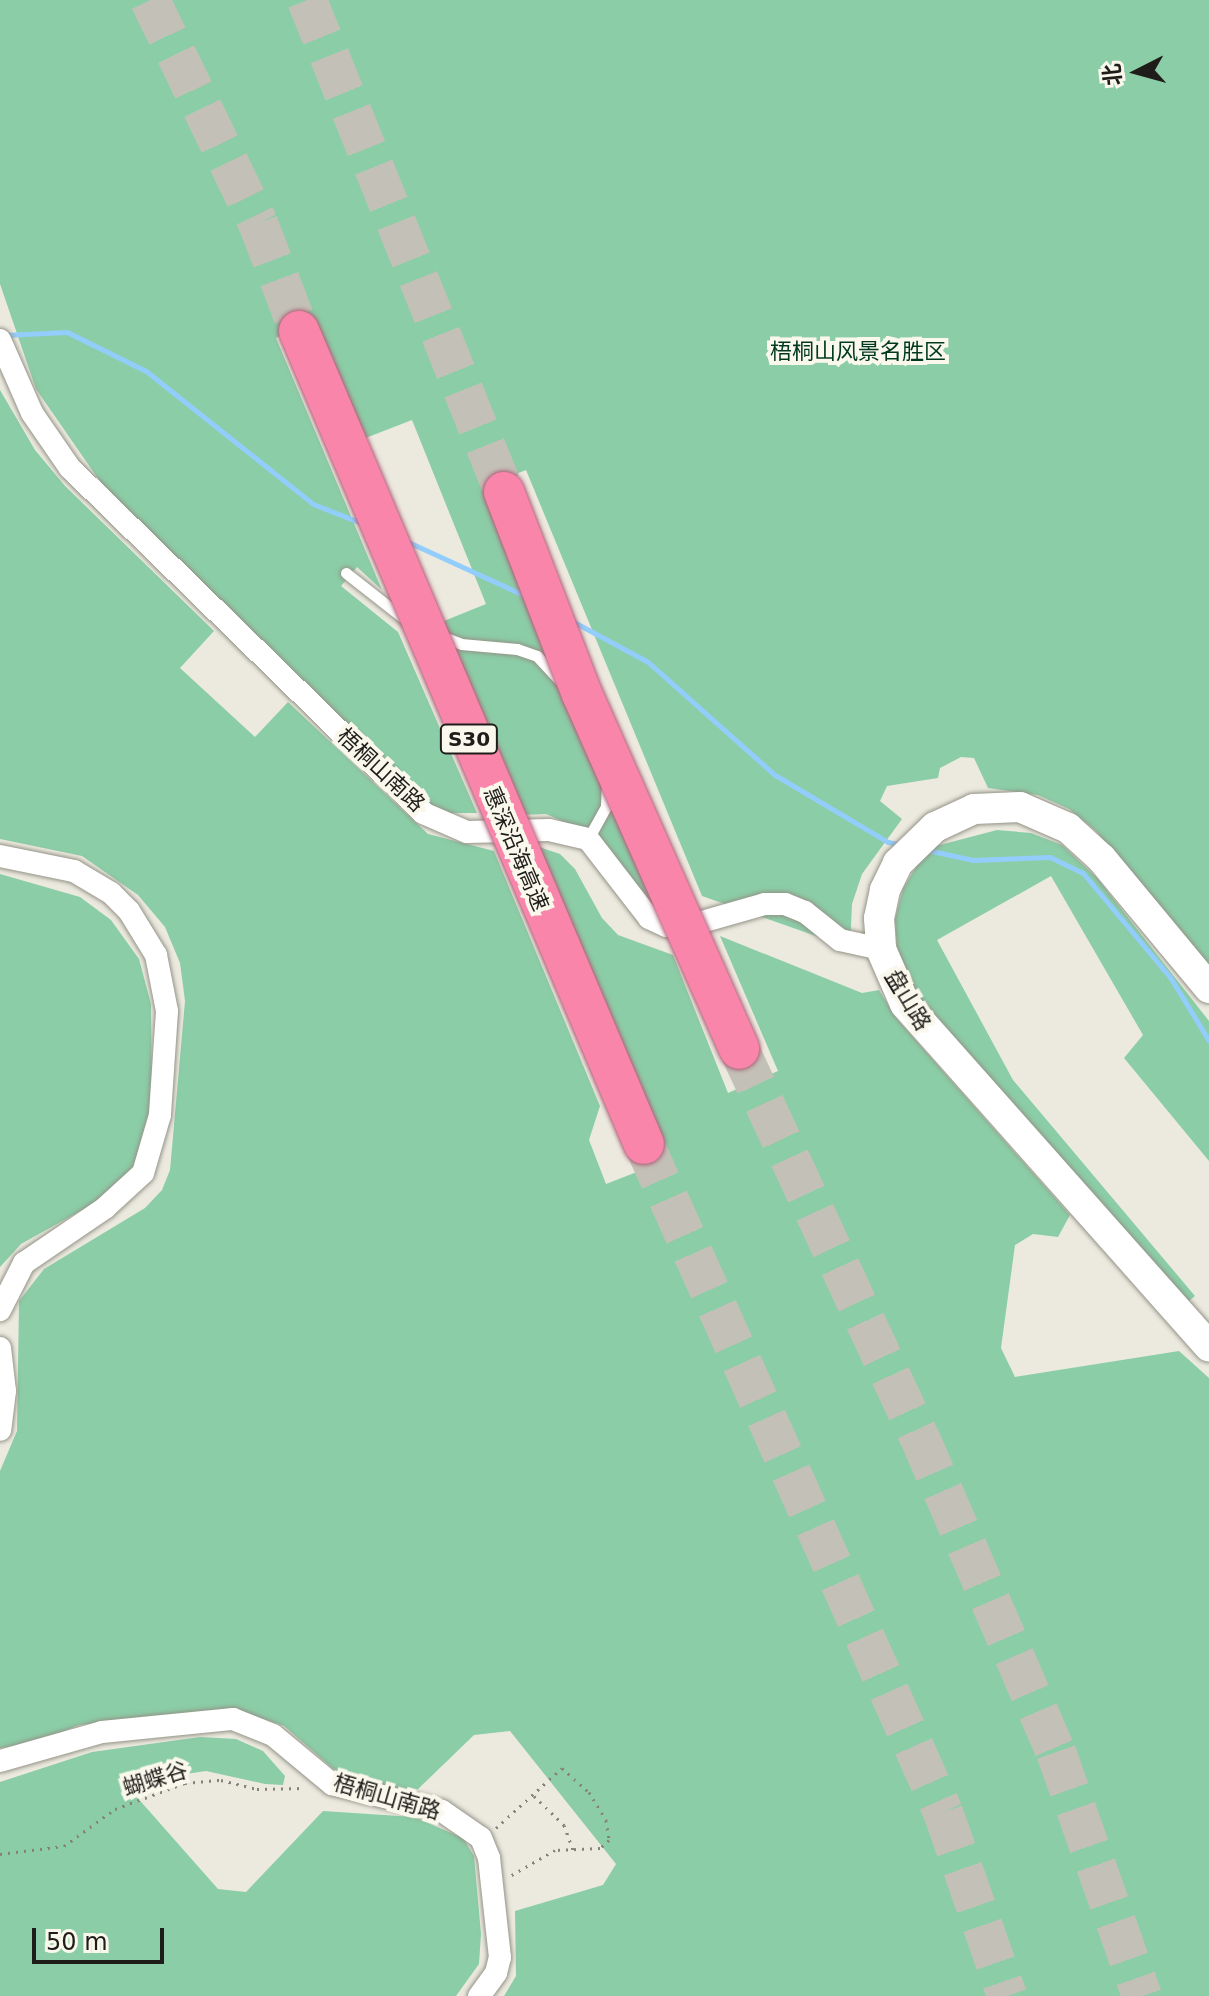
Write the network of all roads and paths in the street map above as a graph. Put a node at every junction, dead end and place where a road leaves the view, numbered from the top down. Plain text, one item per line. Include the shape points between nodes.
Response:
1 (299, 331) tunnel mouth
2 (2, 347) edge
3 (504, 492) tunnel mouth
4 (346, 573) dead end
5 (588, 839) junction
6 (0, 856) edge
7 (881, 949) junction
8 (1209, 988) edge
9 (739, 1049) tunnel mouth
10 (644, 1144) tunnel mouth
11 (0, 1310) edge
12 (1209, 1346) edge
13 (0, 1348) edge
14 (0, 1430) edge
15 (0, 1761) edge
16 (332, 1784) junction
17 (532, 1795) junction
18 (481, 1838) junction
19 (573, 1850) junction
20 (0, 1854) edge
21 (493, 1884) junction
22 (479, 1996) edge

1 - 10 highway, 惠深沿海高速 / S30, bridge
2 - 5 street, 梧桐山南路 via 32,413 78,477 423,813 467,832 549,830
3 - 9 highway, bridge via 582,694
4 - 5 lane via 388,611 420,629 461,644 517,649 537,656 555,674 603,749 606,807
5 - 7 street via 649,918 666,926 785,904 805,912 840,940
6 - 11 street via 74,871 111,893 156,955 167,1011 160,1115 143,1173 105,1208 24,1263
7 - 8 main road, 盘山路 via 882,904 898,863 921,837 974,809 1020,807 1068,828 1102,859
7 - 12 main road, 盘山路 via 900,994 926,1031
13 - 14 street via 5,1391
15 - 16 street, 梧桐山南路 via 102,1732 233,1719 273,1735
16 - 18 street, 梧桐山南路 via 442,1811
16 - 20 path, 蝴蝶谷 via 286,1790 221,1780 185,1783 115,1809 64,1846
17 - 18 path
17 - 19 path via 564,1825
17 - 19 path via 562,1768 589,1792 606,1820 609,1840 593,1851
18 - 21 street
19 - 21 path via 555,1850
21 - 22 street via 500,1957 496,1973

